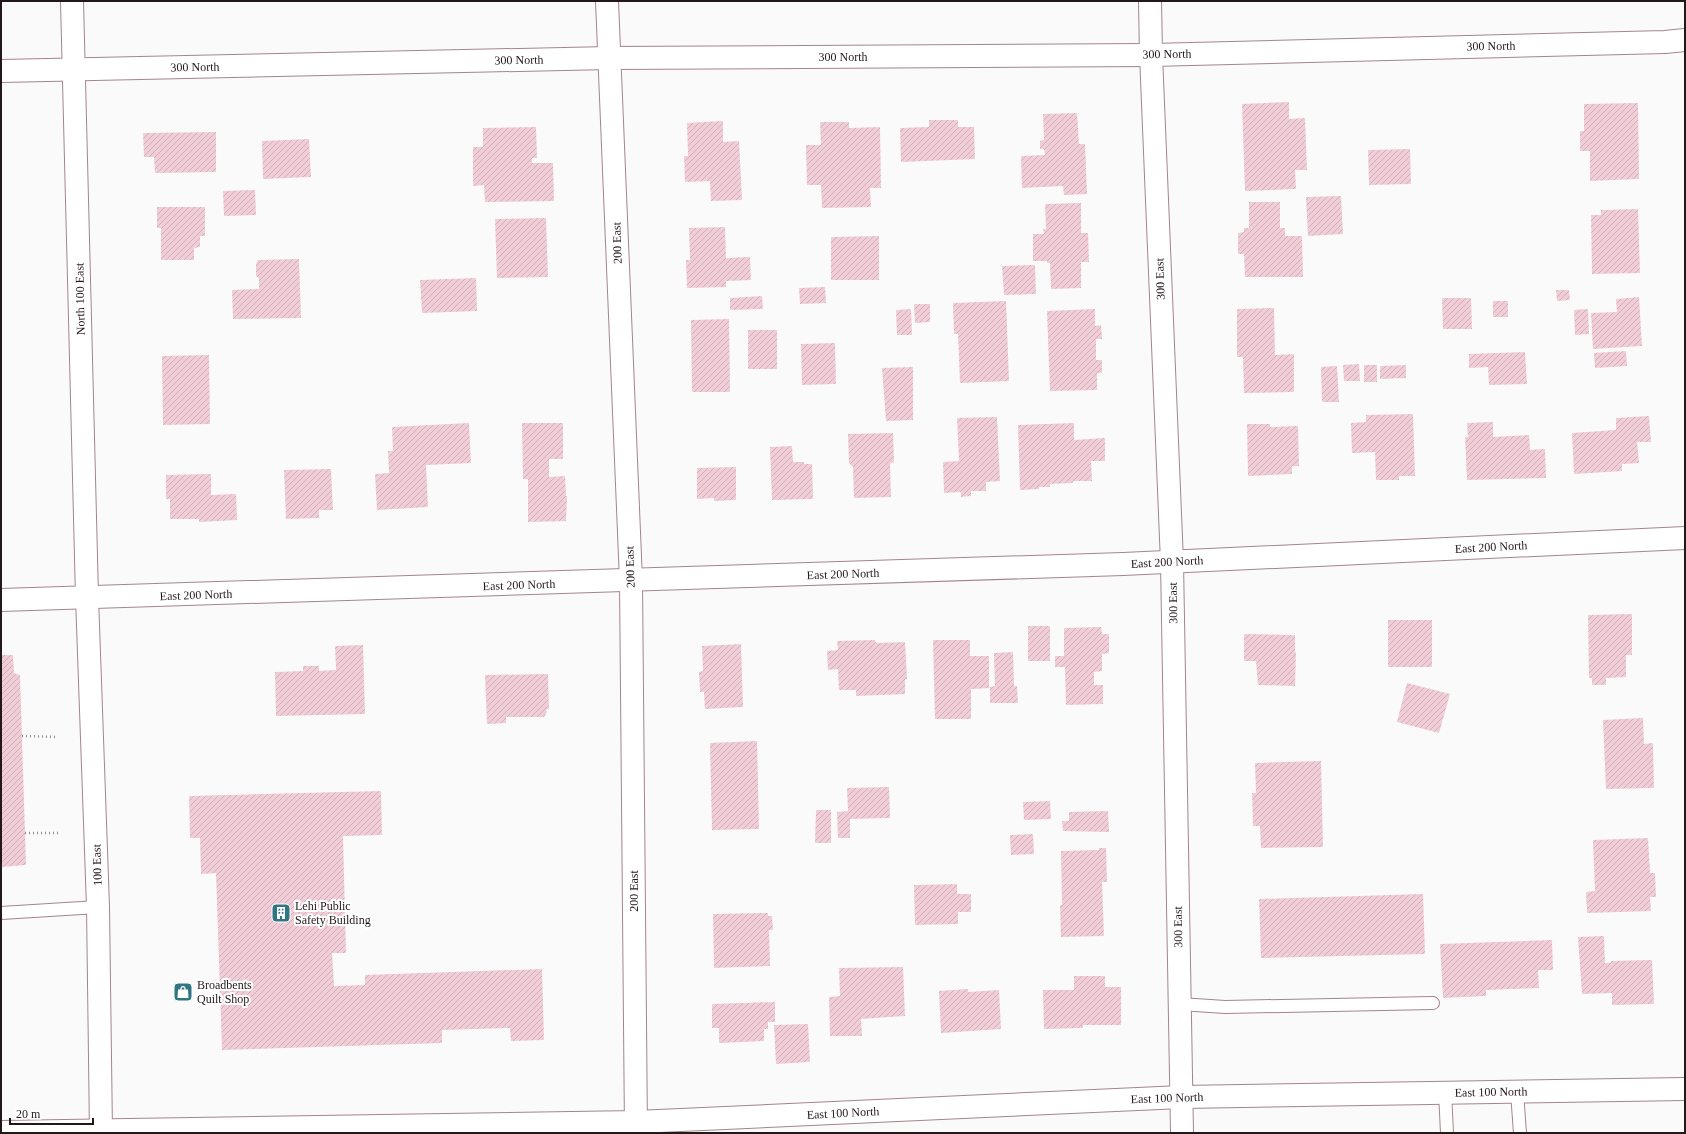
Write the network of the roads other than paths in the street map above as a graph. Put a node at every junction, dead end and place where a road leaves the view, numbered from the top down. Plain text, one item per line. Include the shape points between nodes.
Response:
1 (72, 1) edge
2 (608, 1) edge
3 (1150, 1) edge
4 (1685, 40) edge
5 (1151, 55) junction
6 (609, 58) junction
7 (73, 69) junction
8 (1, 71) edge
9 (1685, 538) edge
10 (1172, 562) junction
11 (631, 581) junction
12 (87, 598) junction
13 (1, 600) edge
14 (98, 907) junction
15 (1, 913) edge
16 (1433, 1003) dead end
17 (1180, 1004) junction
18 (1685, 1089) edge
19 (1445, 1092) junction
20 (1517, 1092) junction
21 (1182, 1097) junction
22 (636, 1127) edge
23 (1, 1132) edge
24 (101, 1132) edge
25 (1182, 1133) edge
26 (1447, 1133) edge
27 (1520, 1133) edge

1 - 7 street, North 100 East
2 - 6 street, 200 East
3 - 5 street, 300 East
4 - 5 street, 300 North
5 - 6 street, 300 North
5 - 10 street, 300 East
6 - 7 street, 300 North
6 - 11 street, 200 East
7 - 8 street, 300 North
7 - 12 street, North 100 East
9 - 10 street, East 200 North
10 - 11 street, East 200 North
10 - 17 street, 300 East
11 - 12 street, East 200 North
11 - 22 street, 200 East
12 - 13 street, East 200 North
12 - 14 street, 100 East
14 - 15 lane
14 - 24 street, 100 East
16 - 17 lane via 1225,1007
17 - 21 street, 300 East
18 - 20 street, East 100 North
19 - 20 street, East 100 North
19 - 21 street, East 100 North
19 - 26 lane
20 - 27 lane
21 - 22 street, East 100 North
21 - 25 street, 300 East
22 - 24 street, East 100 North
23 - 24 street, East 100 North

